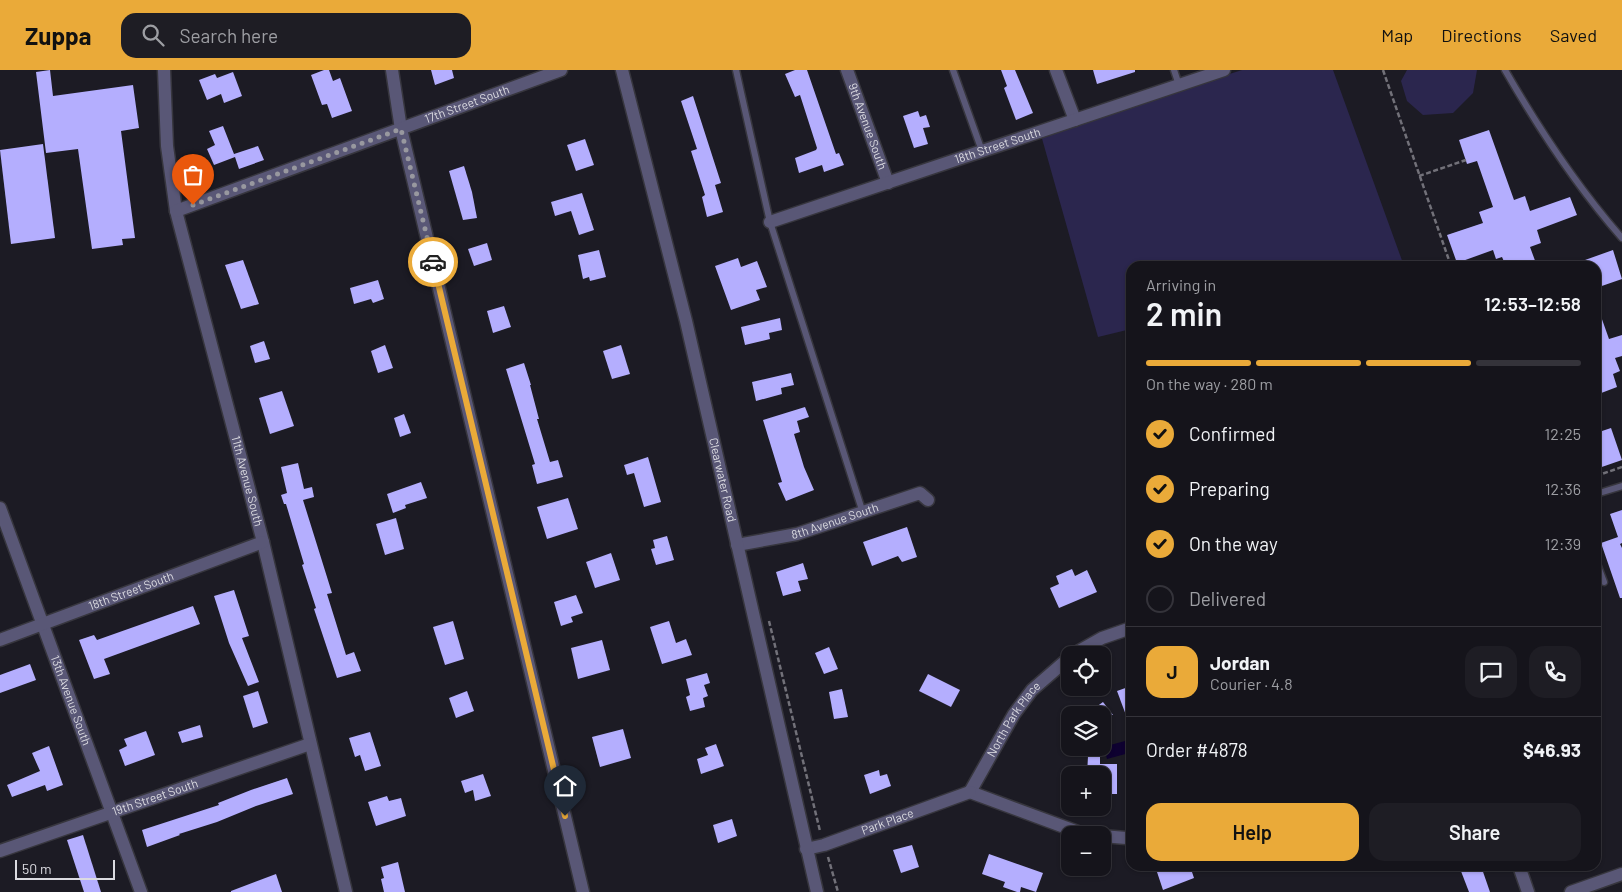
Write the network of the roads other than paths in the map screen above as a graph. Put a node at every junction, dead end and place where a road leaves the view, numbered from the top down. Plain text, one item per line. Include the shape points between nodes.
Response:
1 (164, 70) edge
2 (392, 70) edge
3 (561, 70) edge
4 (622, 70) edge
5 (736, 70) edge
6 (847, 70) edge
7 (953, 70) edge
8 (1056, 70) edge
9 (1174, 70) edge
10 (1224, 70) edge
11 (1505, 70) edge
12 (1180, 85) junction
13 (1075, 120) junction
14 (401, 129) junction
15 (982, 151) junction
16 (888, 183) junction
17 (176, 211) junction
18 (770, 222) junction
19 (1622, 238) edge
20 (1622, 486) edge
21 (1601, 492) edge
22 (928, 500) dead end
23 (0, 508) edge
24 (862, 513) junction
25 (263, 542) junction
26 (737, 545) junction
27 (1601, 574) edge
28 (1604, 582) dead end
29 (43, 625) junction
30 (1126, 630) edge
31 (0, 640) edge
32 (1088, 646) edge
33 (1061, 665) edge
34 (310, 744) junction
35 (970, 792) junction
36 (112, 813) junction
37 (1062, 826) edge
38 (1111, 837) edge
39 (1126, 838) edge
40 (806, 849) junction
41 (0, 851) edge
42 (1521, 871) edge
43 (1622, 874) edge
44 (141, 892) edge
45 (346, 892) edge
46 (583, 892) edge
47 (817, 892) edge
48 (1528, 892) edge
49 (1571, 892) edge

1 - 17 street, 11th Avenue South via 167,146
2 - 14 street
3 - 14 street, 17th Street South
4 - 26 street, Clearwater Road via 686,321
5 - 18 lane
6 - 16 street, 9th Avenue South
7 - 15 lane
8 - 13 street
9 - 12 lane
10 - 12 street, 18th Street South
11 - 19 lane via 1531,115
12 - 13 street, 18th Street South
13 - 15 street, 18th Street South
14 - 17 street, 17th Street South
14 - 46 street
15 - 16 street, 18th Street South
16 - 18 street, 18th Street South
17 - 25 street, 11th Avenue South
18 - 24 lane
20 - 21 lane
22 - 24 street, 8th Avenue South via 920,492
23 - 29 street, 13th Avenue South
24 - 26 street, 8th Avenue South via 797,534
25 - 29 street, 18th Street South
25 - 34 street, 11th Avenue South
26 - 40 street, Clearwater Road
27 - 28 lane
29 - 31 street, 18th Street South
29 - 36 street, 13th Avenue South
30 - 32 street, North Park Place
33 - 35 street, North Park Place via 1032,690 1014,714
34 - 36 street, 19th Street South
34 - 45 street, 11th Avenue South
35 - 37 street
35 - 40 street, Park Place
36 - 41 street, 19th Street South
36 - 44 street, 13th Avenue South
38 - 39 street
40 - 47 street, Clearwater Road
42 - 48 street
43 - 49 street

